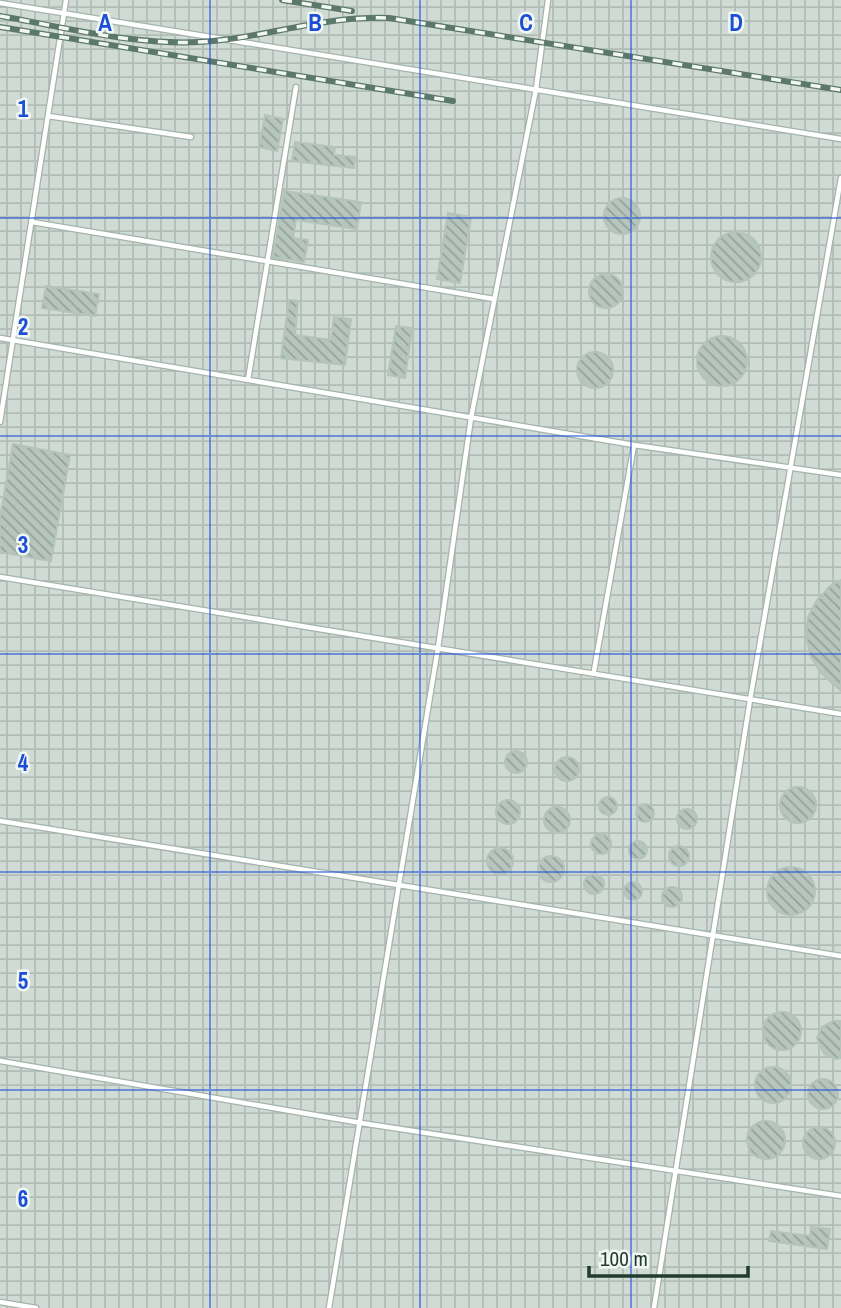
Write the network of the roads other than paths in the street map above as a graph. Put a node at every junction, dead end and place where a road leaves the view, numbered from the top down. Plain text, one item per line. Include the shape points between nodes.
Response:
1 (66, 0) edge
2 (548, 0) edge
3 (0, 3) edge
4 (64, 13) junction
5 (296, 87) dead end
6 (536, 89) junction
7 (48, 116) junction
8 (191, 137) dead end
9 (841, 139) edge
10 (841, 178) edge
11 (32, 222) junction
12 (267, 262) junction
13 (494, 299) junction
14 (0, 338) edge
15 (14, 340) junction
16 (248, 380) junction
17 (471, 418) junction
18 (0, 422) edge
19 (634, 445) junction
20 (790, 466) junction
21 (841, 475) edge
22 (0, 577) edge
23 (438, 648) junction
24 (594, 671) junction
25 (750, 700) junction
26 (841, 714) edge
27 (0, 821) edge
28 (400, 883) junction
29 (712, 936) junction
30 (841, 956) edge
31 (0, 1061) edge
32 (361, 1123) junction
33 (676, 1171) junction
34 (841, 1196) edge
35 (0, 1302) edge
36 (36, 1308) edge
37 (329, 1308) edge
38 (654, 1308) edge

1 - 4 lane
2 - 6 lane
3 - 4 lane
4 - 6 lane
4 - 7 lane
5 - 12 lane
6 - 9 lane
6 - 13 lane
7 - 8 lane
7 - 11 lane
10 - 20 lane
11 - 12 lane
11 - 15 lane
12 - 13 lane
12 - 16 lane
13 - 17 lane
14 - 15 lane
15 - 16 lane
15 - 18 lane
16 - 17 lane
17 - 19 lane
17 - 23 lane
19 - 20 lane
19 - 24 lane
20 - 21 lane
20 - 25 lane
22 - 23 lane
23 - 24 lane
23 - 28 lane
24 - 25 lane
25 - 26 lane
25 - 29 lane
27 - 28 lane
28 - 29 lane
28 - 32 lane
29 - 30 lane
29 - 33 lane
31 - 32 lane
32 - 33 lane
32 - 37 lane
33 - 34 lane
33 - 38 lane
35 - 36 lane

